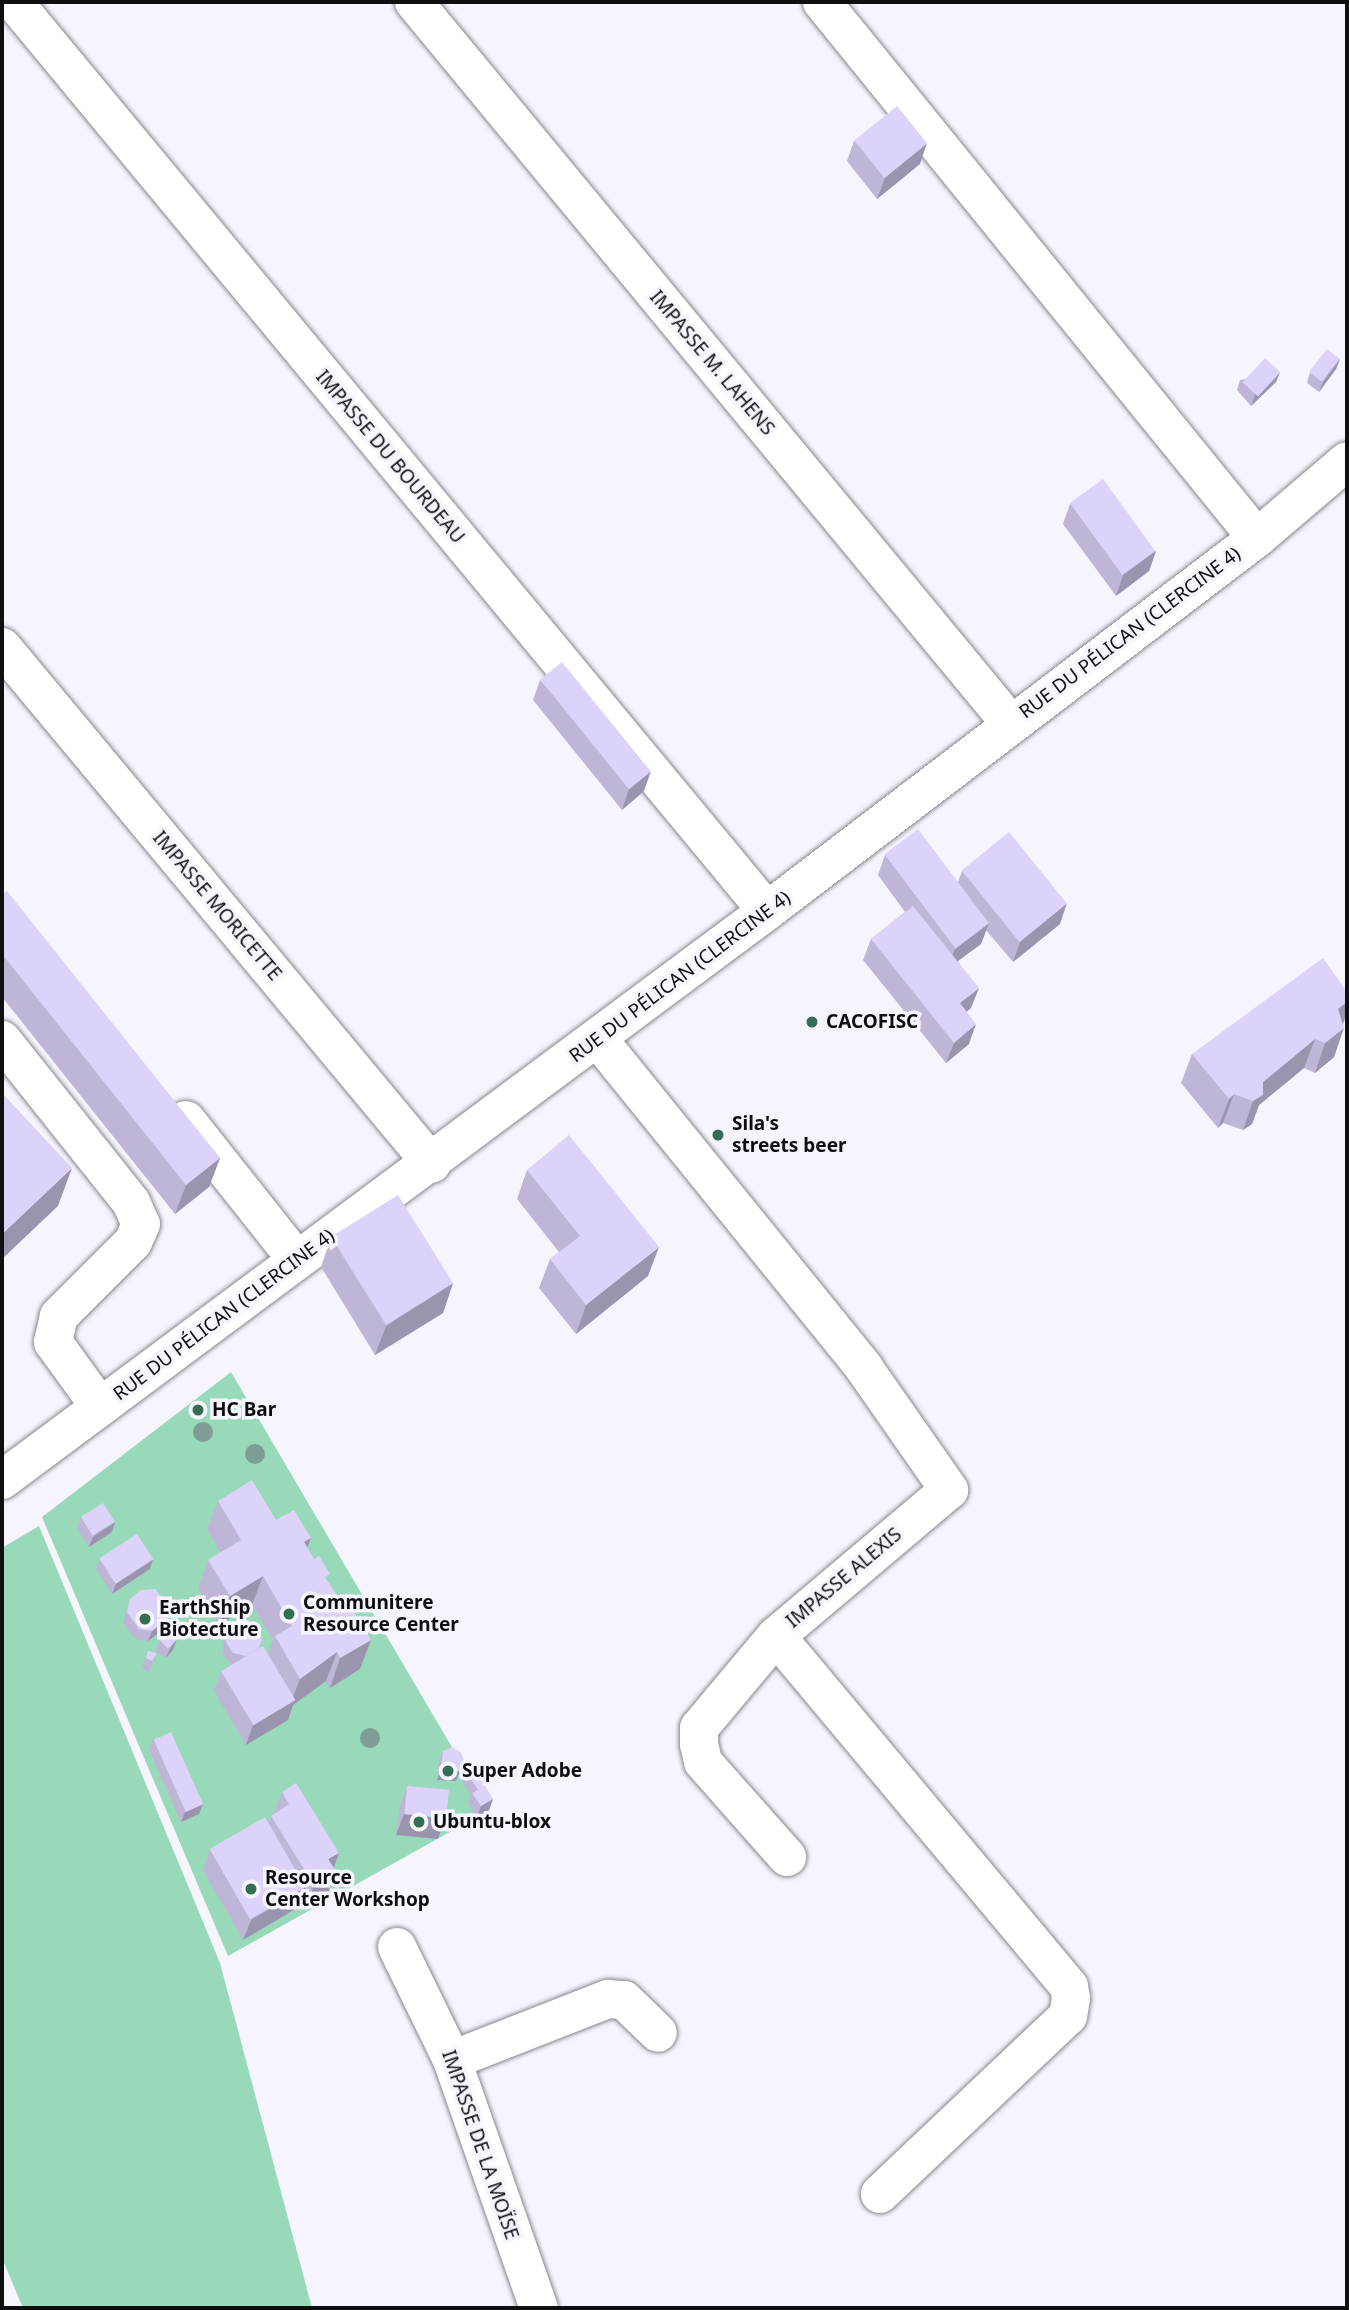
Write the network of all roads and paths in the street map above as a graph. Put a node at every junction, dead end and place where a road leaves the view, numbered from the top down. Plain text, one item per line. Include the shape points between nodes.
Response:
1 (14, 2) edge
2 (414, 2) edge
3 (822, 2) edge
4 (1347, 461) edge
5 (1257, 538) junction
6 (2, 647) edge
7 (1010, 723) junction
8 (767, 911) junction
9 (598, 1039) junction
10 (2, 1040) edge
11 (166, 1095) edge
12 (432, 1164) junction
13 (296, 1259) junction
14 (100, 1407) junction
15 (2, 1480) edge
16 (776, 1636) junction
17 (787, 1857) dead end
18 (397, 1947) dead end
19 (658, 2033) dead end
20 (452, 2060) junction
21 (880, 2194) dead end
22 (539, 2308) edge

1 - 8 street, IMPASSE DU BOURDEAU
2 - 7 street, IMPASSE M. LAHENS
3 - 5 street
4 - 5 street, RUE DU PÉLICAN (CLERCINE 4)
5 - 7 street, RUE DU PÉLICAN (CLERCINE 4)
6 - 12 street, IMPASSE MORICETTE
7 - 8 street, RUE DU PÉLICAN (CLERCINE 4)
8 - 9 street, RUE DU PÉLICAN (CLERCINE 4)
9 - 12 street, RUE DU PÉLICAN (CLERCINE 4)
9 - 16 street, IMPASSE ALEXIS via 864,1368 949,1490
10 - 14 street via 131,1202 141,1224 133,1242 59,1317 53,1342
11 - 13 street
12 - 13 street, RUE DU PÉLICAN (CLERCINE 4)
13 - 14 street, RUE DU PÉLICAN (CLERCINE 4)
14 - 15 street, RUE DU PÉLICAN (CLERCINE 4)
16 - 17 street via 699,1728 698,1744 703,1762
16 - 21 street, IMPASSE ALEXIS via 1069,1987 1068,2016
18 - 20 street, IMPASSE DE LA MOÏSE
19 - 20 street via 624,2000 608,1999
20 - 22 street, IMPASSE DE LA MOÏSE

